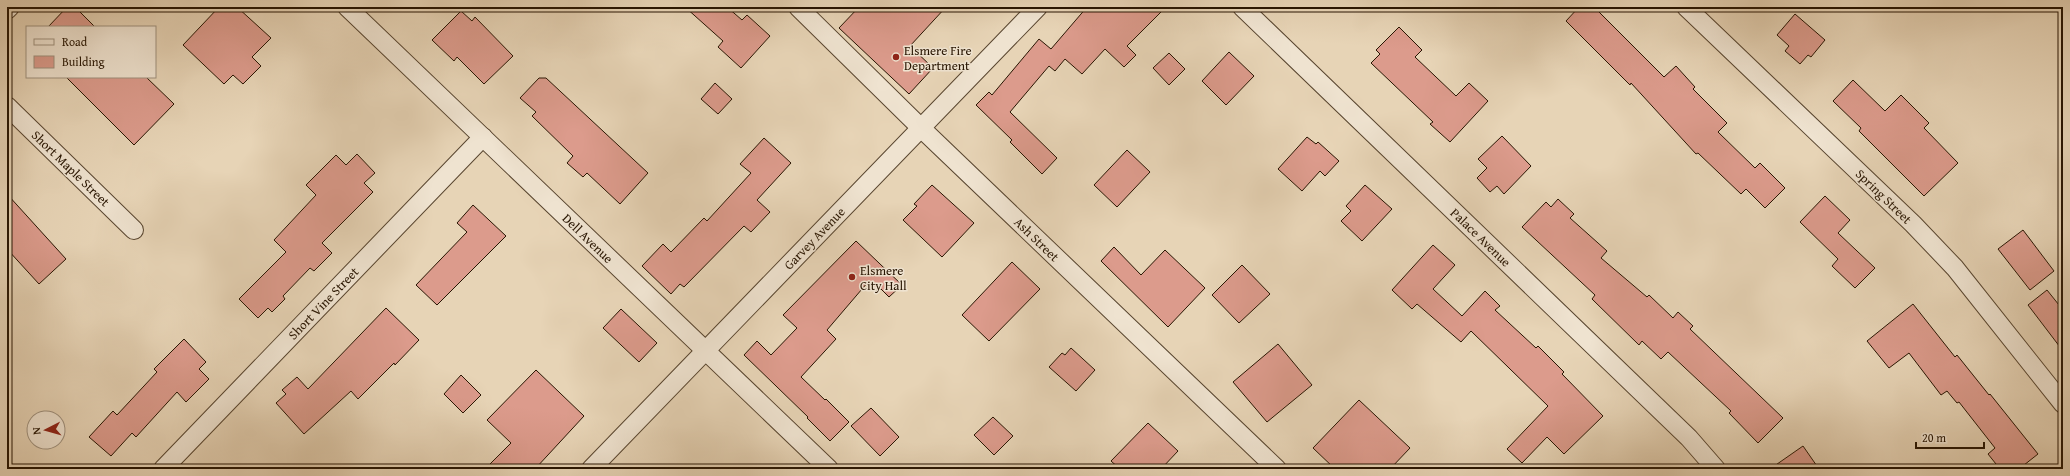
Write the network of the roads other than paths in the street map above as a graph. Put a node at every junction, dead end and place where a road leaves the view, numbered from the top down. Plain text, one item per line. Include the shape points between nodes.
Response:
1 (10, 7) edge
2 (347, 7) edge
3 (798, 7) edge
4 (1038, 7) edge
5 (1242, 7) edge
6 (1686, 7) edge
7 (7, 10) edge
8 (7, 106) edge
9 (921, 128) junction
10 (483, 137) junction
11 (134, 230) dead end
12 (705, 351) junction
13 (2063, 404) edge
14 (163, 469) edge
15 (591, 469) edge
16 (829, 469) edge
17 (1277, 469) edge
18 (1716, 469) edge

1 - 7 street
2 - 10 street, Dell Avenue
3 - 9 street, Ash Street
4 - 9 street, Garvey Avenue
5 - 18 street, Palace Avenue via 1689,438
6 - 13 street, Spring Street via 1956,268
8 - 11 street, Short Maple Street
9 - 12 street, Garvey Avenue
9 - 17 street, Ash Street
10 - 12 street, Dell Avenue
10 - 14 street, Short Vine Street
12 - 15 street, Garvey Avenue
12 - 16 street, Dell Avenue

